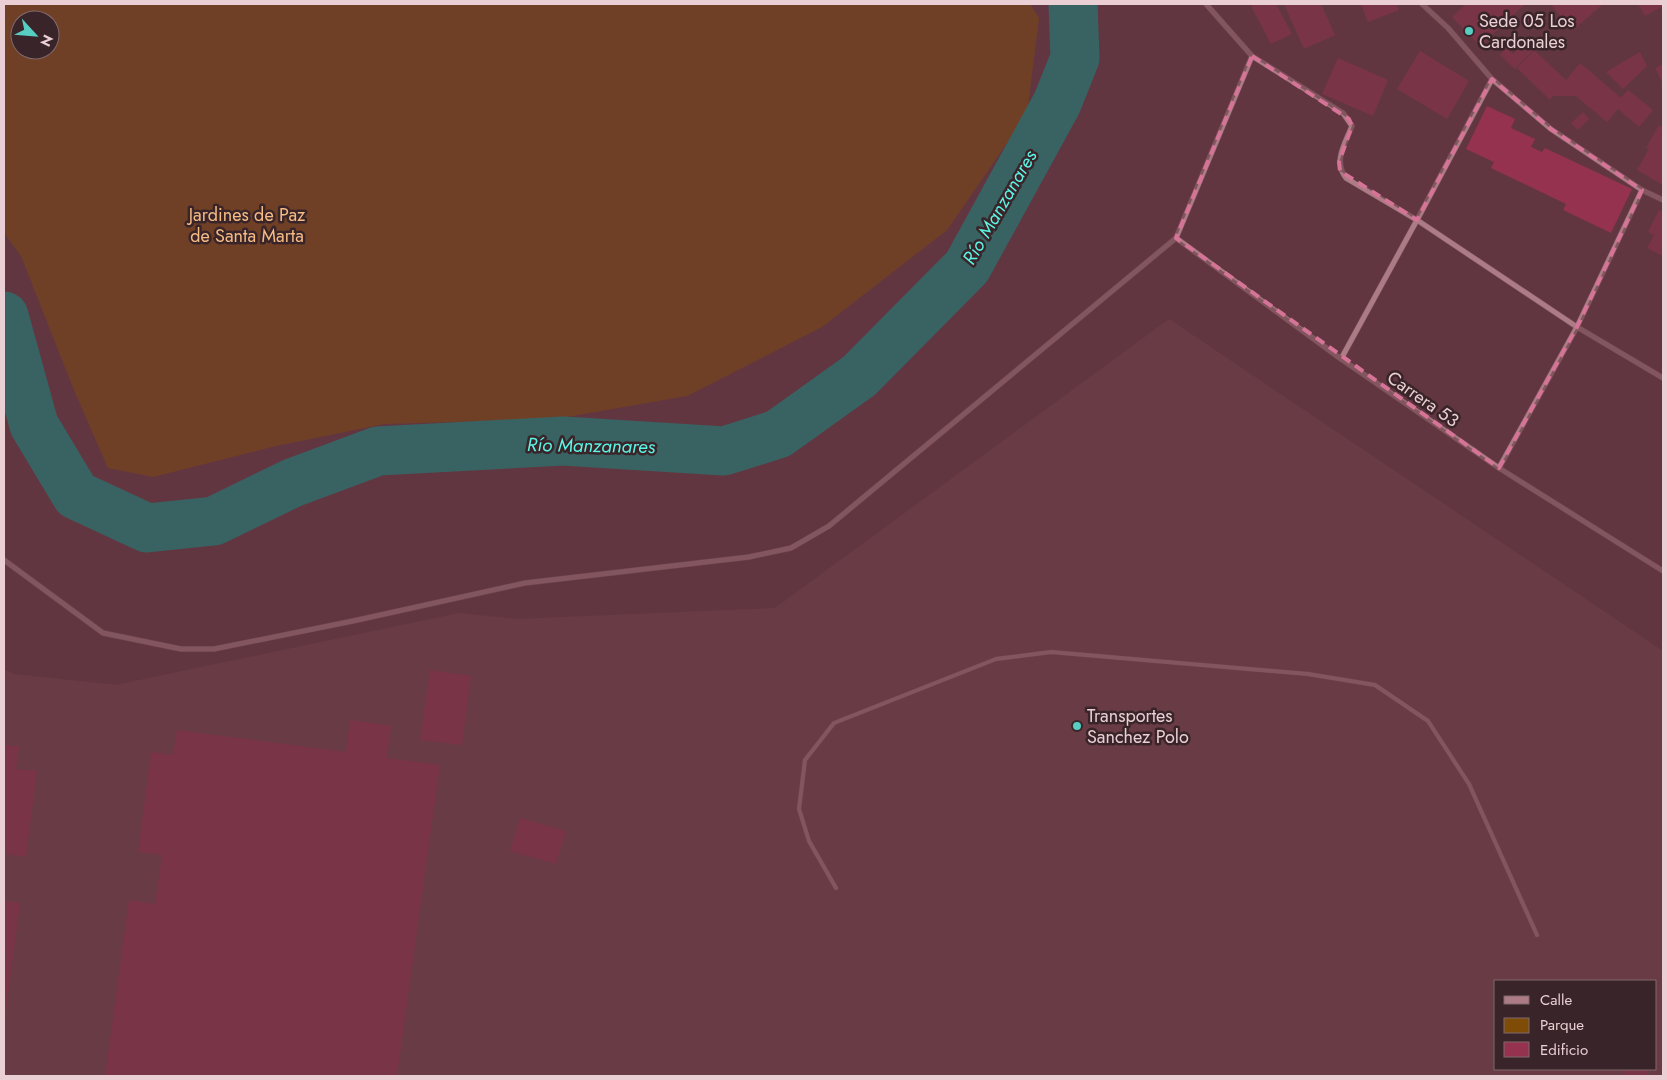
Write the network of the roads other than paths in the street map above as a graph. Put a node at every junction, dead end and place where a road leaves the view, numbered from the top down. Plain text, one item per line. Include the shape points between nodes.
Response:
1 (1206, 4) edge
2 (1422, 4) edge
3 (1252, 56) junction
4 (1492, 78) junction
5 (1642, 190) junction
6 (1663, 200) edge
7 (1417, 220) junction
8 (1176, 238) junction
9 (1577, 327) junction
10 (1341, 359) junction
11 (1663, 378) edge
12 (1500, 468) junction
13 (4, 560) edge
14 (1663, 571) edge
15 (836, 888) dead end
16 (1537, 935) dead end

1 - 3 street
2 - 4 street
3 - 7 street via 1343,113 1352,126 1339,162 1340,171 1346,178
3 - 8 street
4 - 5 street via 1551,129
4 - 7 street
5 - 6 street
5 - 9 street
7 - 9 street
7 - 10 street
8 - 10 street, Carrera 53
8 - 13 street via 829,526 791,548 750,557 525,583 214,649 181,649 103,633
9 - 11 street
9 - 12 street
10 - 12 street, Carrera 53
12 - 14 street, Carrera 53
15 - 16 lane via 809,841 799,809 805,760 834,723 996,659 1051,652 1308,674 1374,685 1428,721 1469,784

